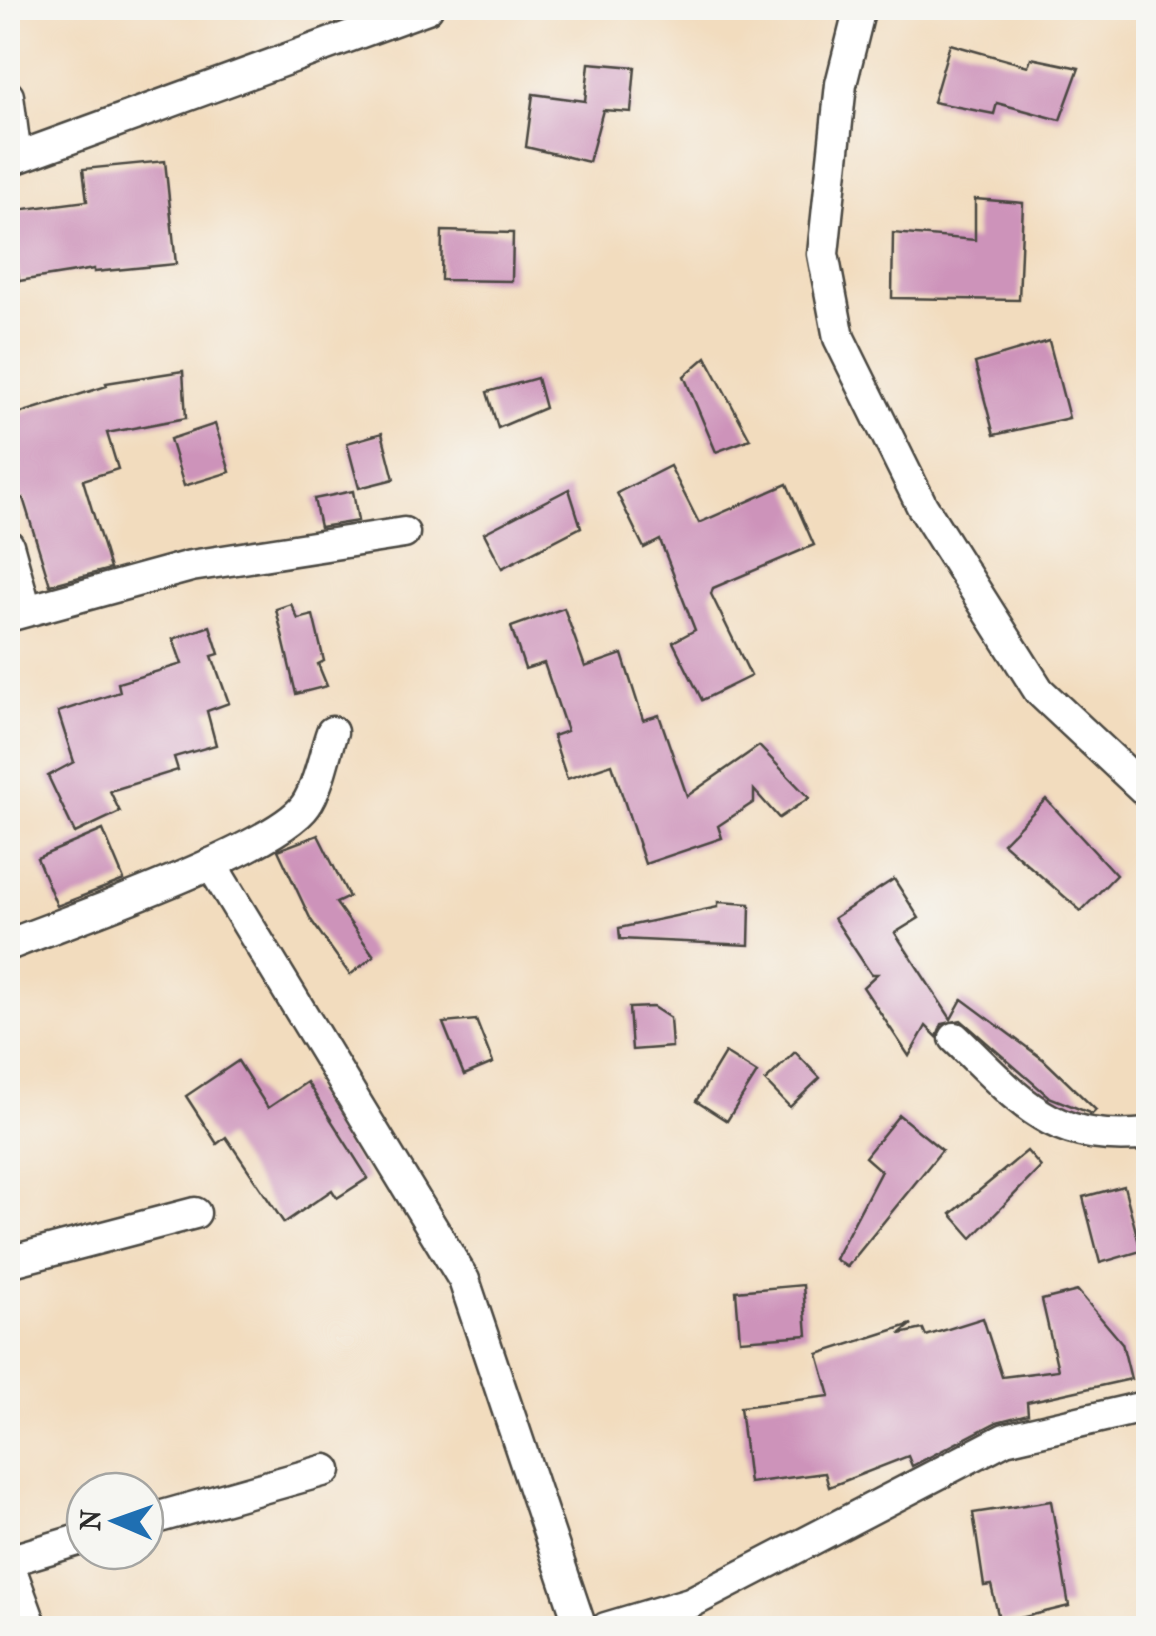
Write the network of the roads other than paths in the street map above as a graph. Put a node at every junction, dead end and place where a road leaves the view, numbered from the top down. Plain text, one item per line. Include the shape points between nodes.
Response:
1 (427, 8) edge
2 (860, 8) edge
3 (8, 96) edge
4 (12, 159) edge
5 (404, 532) dead end
6 (8, 545) edge
7 (17, 613) edge
8 (332, 732) dead end
9 (1148, 793) edge
10 (212, 864) junction
11 (8, 946) edge
12 (955, 1038) dead end
13 (1148, 1134) edge
14 (195, 1213) dead end
15 (8, 1262) edge
16 (1148, 1406) edge
17 (326, 1470) dead end
18 (165, 1515) edge
19 (65, 1544) edge
20 (8, 1561) edge
21 (32, 1628) edge
22 (581, 1628) edge
23 (606, 1628) edge

1 - 4 street
2 - 9 street via 841,84 823,254 839,338 922,506 1039,691
3 - 4 street
5 - 7 street via 192,566
6 - 7 street
8 - 10 street via 306,806
10 - 11 street
10 - 22 street via 464,1280
12 - 13 street via 1034,1113 1075,1132
14 - 15 street
16 - 23 street via 1005,1439 690,1603
17 - 18 street
19 - 20 street
20 - 21 street

